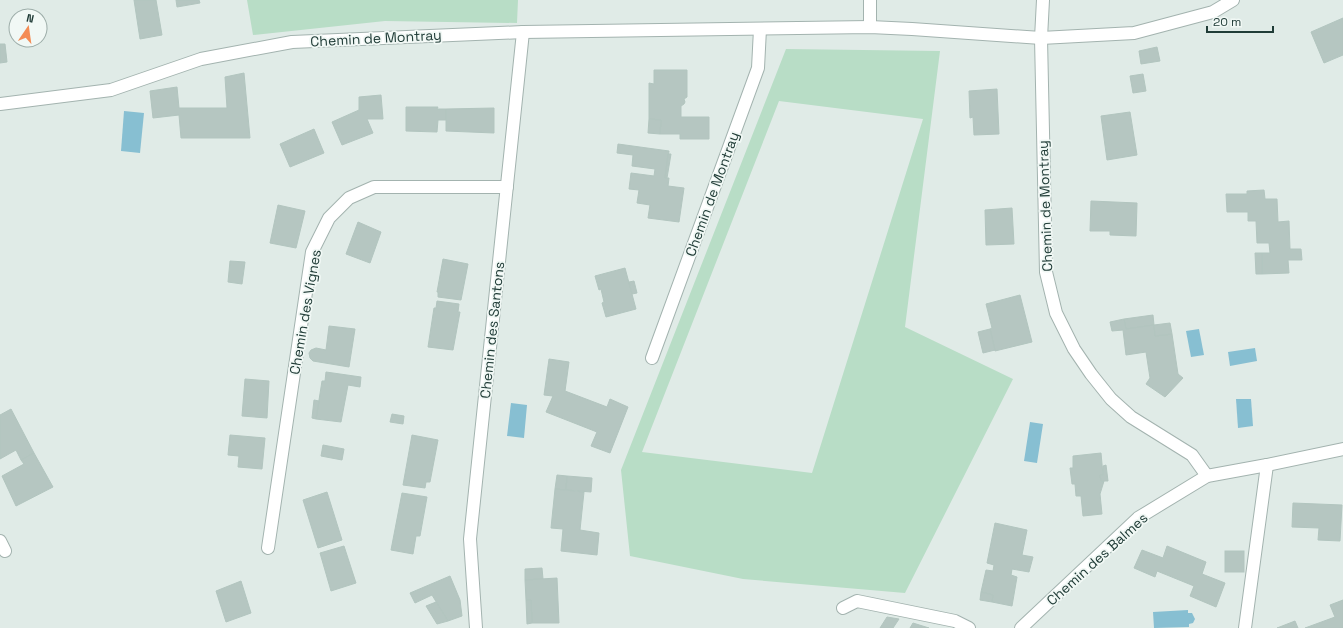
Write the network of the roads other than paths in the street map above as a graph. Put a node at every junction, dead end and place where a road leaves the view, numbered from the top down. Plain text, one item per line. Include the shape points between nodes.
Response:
1 (870, 0) edge
2 (1043, 0) edge
3 (1233, 0) edge
4 (870, 27) junction
5 (760, 29) junction
6 (523, 32) junction
7 (1041, 38) junction
8 (0, 104) edge
9 (507, 187) junction
10 (652, 358) dead end
11 (1343, 449) edge
12 (1267, 465) junction
13 (1207, 476) junction
14 (268, 548) dead end
15 (843, 608) dead end
16 (476, 628) edge
17 (969, 628) edge
18 (1021, 628) edge
19 (1245, 628) edge

1 - 4 street
2 - 7 street, Chemin de Montray
3 - 7 street, Chemin de Montray via 1213,12 1134,33
4 - 5 street, Chemin de Montray
4 - 7 street, Chemin de Montray
5 - 6 street, Chemin de Montray
5 - 10 street, Chemin de Montray via 758,68
6 - 8 street, Chemin de Montray via 292,42 202,59 111,90
6 - 9 street, Chemin des Santons
7 - 13 street, Chemin de Montray via 1046,272 1056,313 1074,350 1111,398 1131,417 1192,455
9 - 14 street, Chemin des Vignes via 374,187 348,198 329,218 312,252
9 - 16 street, Chemin des Santons via 470,539
11 - 12 street, Chemin des Balmes
12 - 13 street, Chemin des Balmes
12 - 19 street
13 - 18 street, Chemin des Balmes via 1138,518
15 - 17 street via 857,601 955,621

